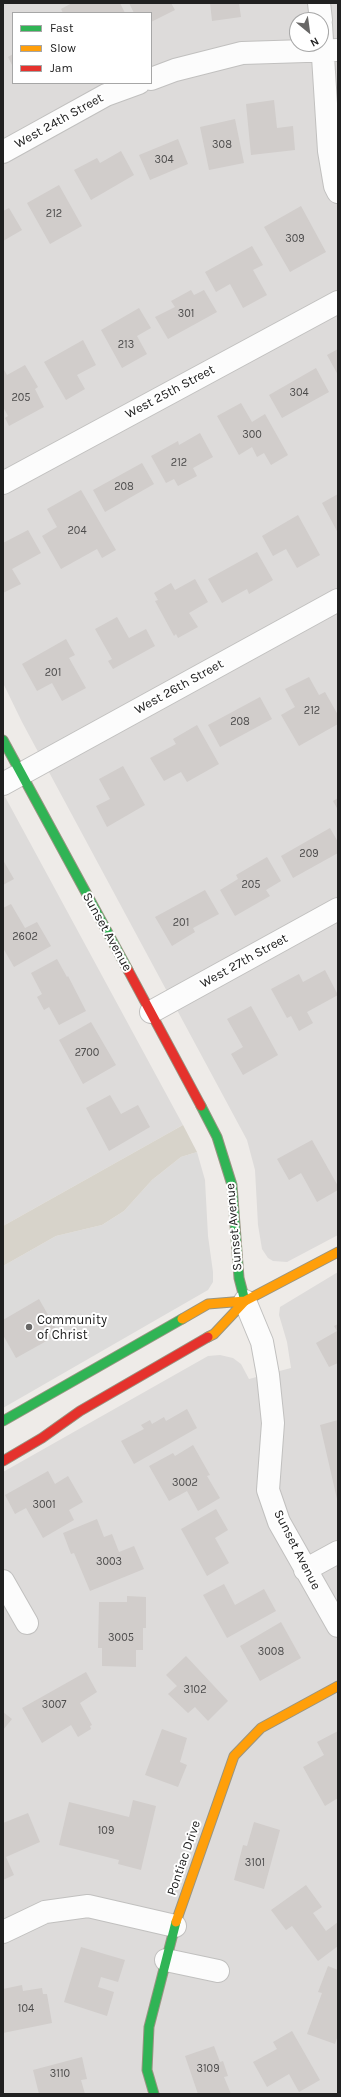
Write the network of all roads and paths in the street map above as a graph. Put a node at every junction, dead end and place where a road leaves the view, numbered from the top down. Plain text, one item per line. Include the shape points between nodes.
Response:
1 (330, 50) edge
2 (152, 79) edge
3 (136, 84) edge
4 (3, 152) edge
5 (338, 192) edge
6 (338, 302) edge
7 (3, 483) edge
8 (338, 600) edge
9 (3, 740) edge
10 (12, 779) edge
11 (338, 909) edge
12 (151, 1012) junction
13 (338, 1252) edge
14 (246, 1301) junction
15 (3, 1421) edge
16 (3, 1461) edge
17 (338, 1552) edge
18 (305, 1570) junction
19 (3, 1581) edge
20 (27, 1622) dead end
21 (338, 1626) edge
22 (338, 1686) edge
23 (175, 1926) junction
24 (3, 1932) edge
25 (166, 1960) junction
26 (218, 1971) dead end
27 (154, 2094) edge

1 - 2 street via 242,53
1 - 5 street via 329,151
3 - 4 street, West 24th Street via 106,95
6 - 7 street, West 25th Street
8 - 10 street, West 26th Street
9 - 10 street, Sunset Avenue
10 - 12 street, Sunset Avenue
11 - 12 street, West 27th Street
12 - 14 street, Sunset Avenue via 210,1122 225,1159 232,1185 239,1278
13 - 14 street
14 - 15 street via 208,1304
14 - 16 street via 214,1334 80,1411
14 - 18 street, Sunset Avenue via 262,1342 268,1374 273,1423 268,1490 279,1522
17 - 18 street
18 - 21 street, Sunset Avenue
19 - 20 street
22 - 23 street, Pontiac Drive via 261,1728 234,1756
23 - 24 street via 88,1906 44,1912
23 - 25 street, Pontiac Drive
25 - 26 street
25 - 27 street, Pontiac Drive via 149,2027 147,2070

